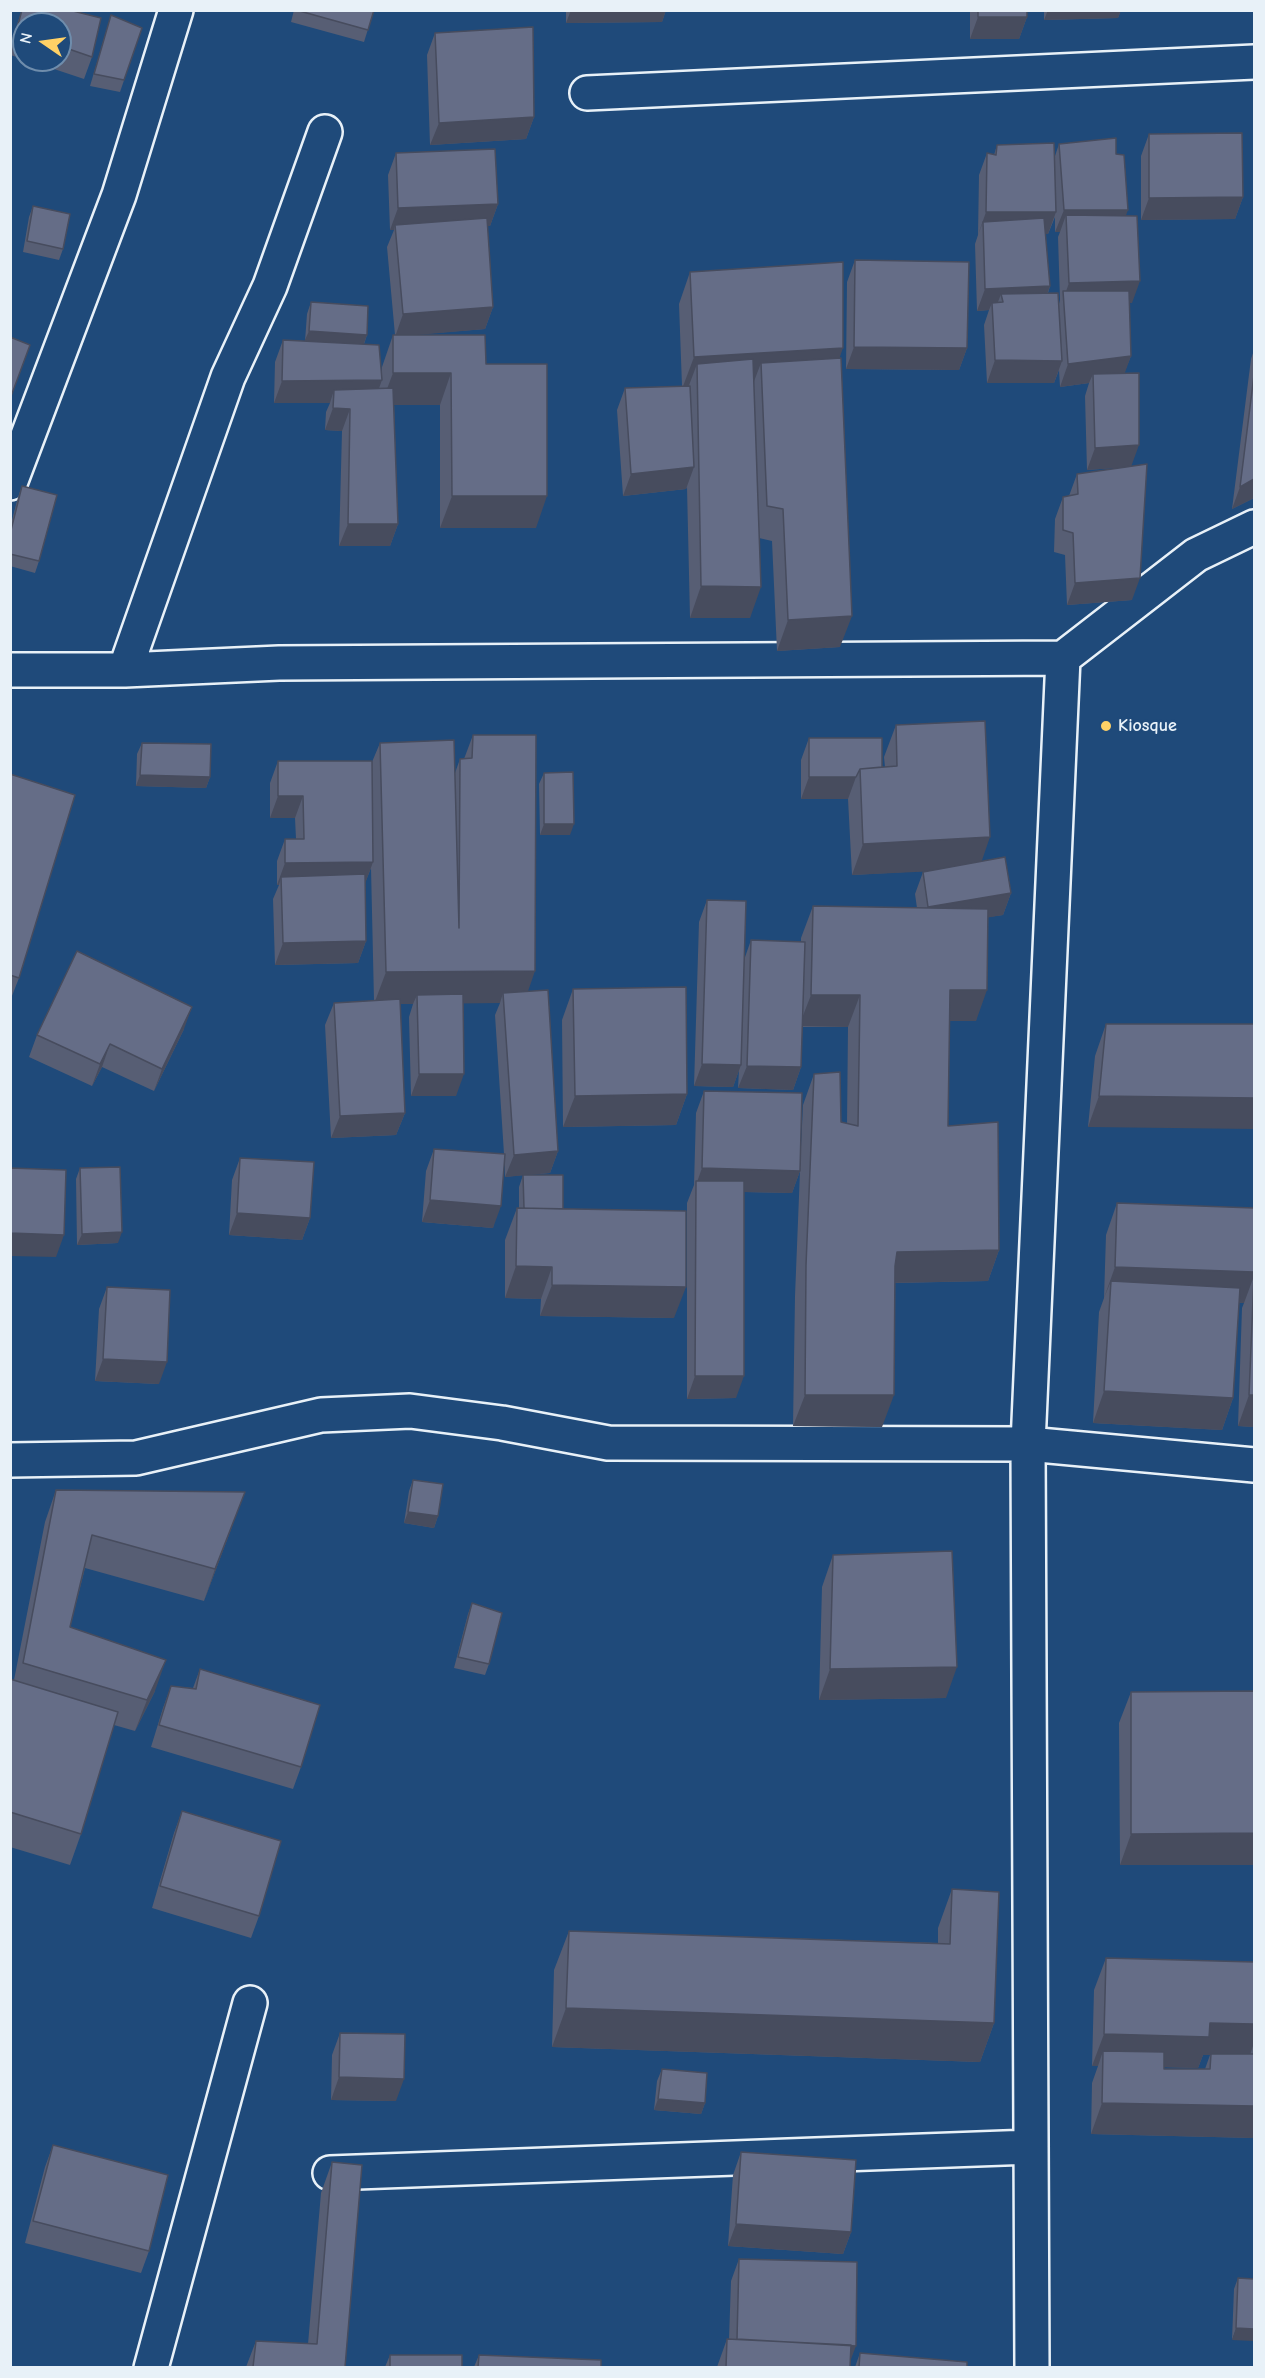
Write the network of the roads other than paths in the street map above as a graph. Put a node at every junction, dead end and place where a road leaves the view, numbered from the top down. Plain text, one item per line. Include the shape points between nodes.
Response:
1 (176, 10) edge
2 (1254, 62) edge
3 (587, 93) dead end
4 (325, 132) dead end
5 (10, 483) edge
6 (1254, 527) edge
7 (1063, 658) junction
8 (10, 670) edge
9 (125, 670) junction
10 (1028, 1444) junction
11 (10, 1460) edge
12 (1254, 1465) edge
13 (250, 2003) dead end
14 (1031, 2146) junction
15 (330, 2173) edge
16 (151, 2367) edge
17 (1032, 2367) edge

1 - 5 street via 119,195
2 - 3 street
4 - 9 street via 270,286 228,377
6 - 7 street via 1196,555
7 - 9 street via 291,663
7 - 10 street
8 - 9 street
10 - 11 street via 608,1443 410,1411 321,1415 136,1458
10 - 12 street
10 - 14 street
13 - 16 street
14 - 15 street
14 - 17 street

